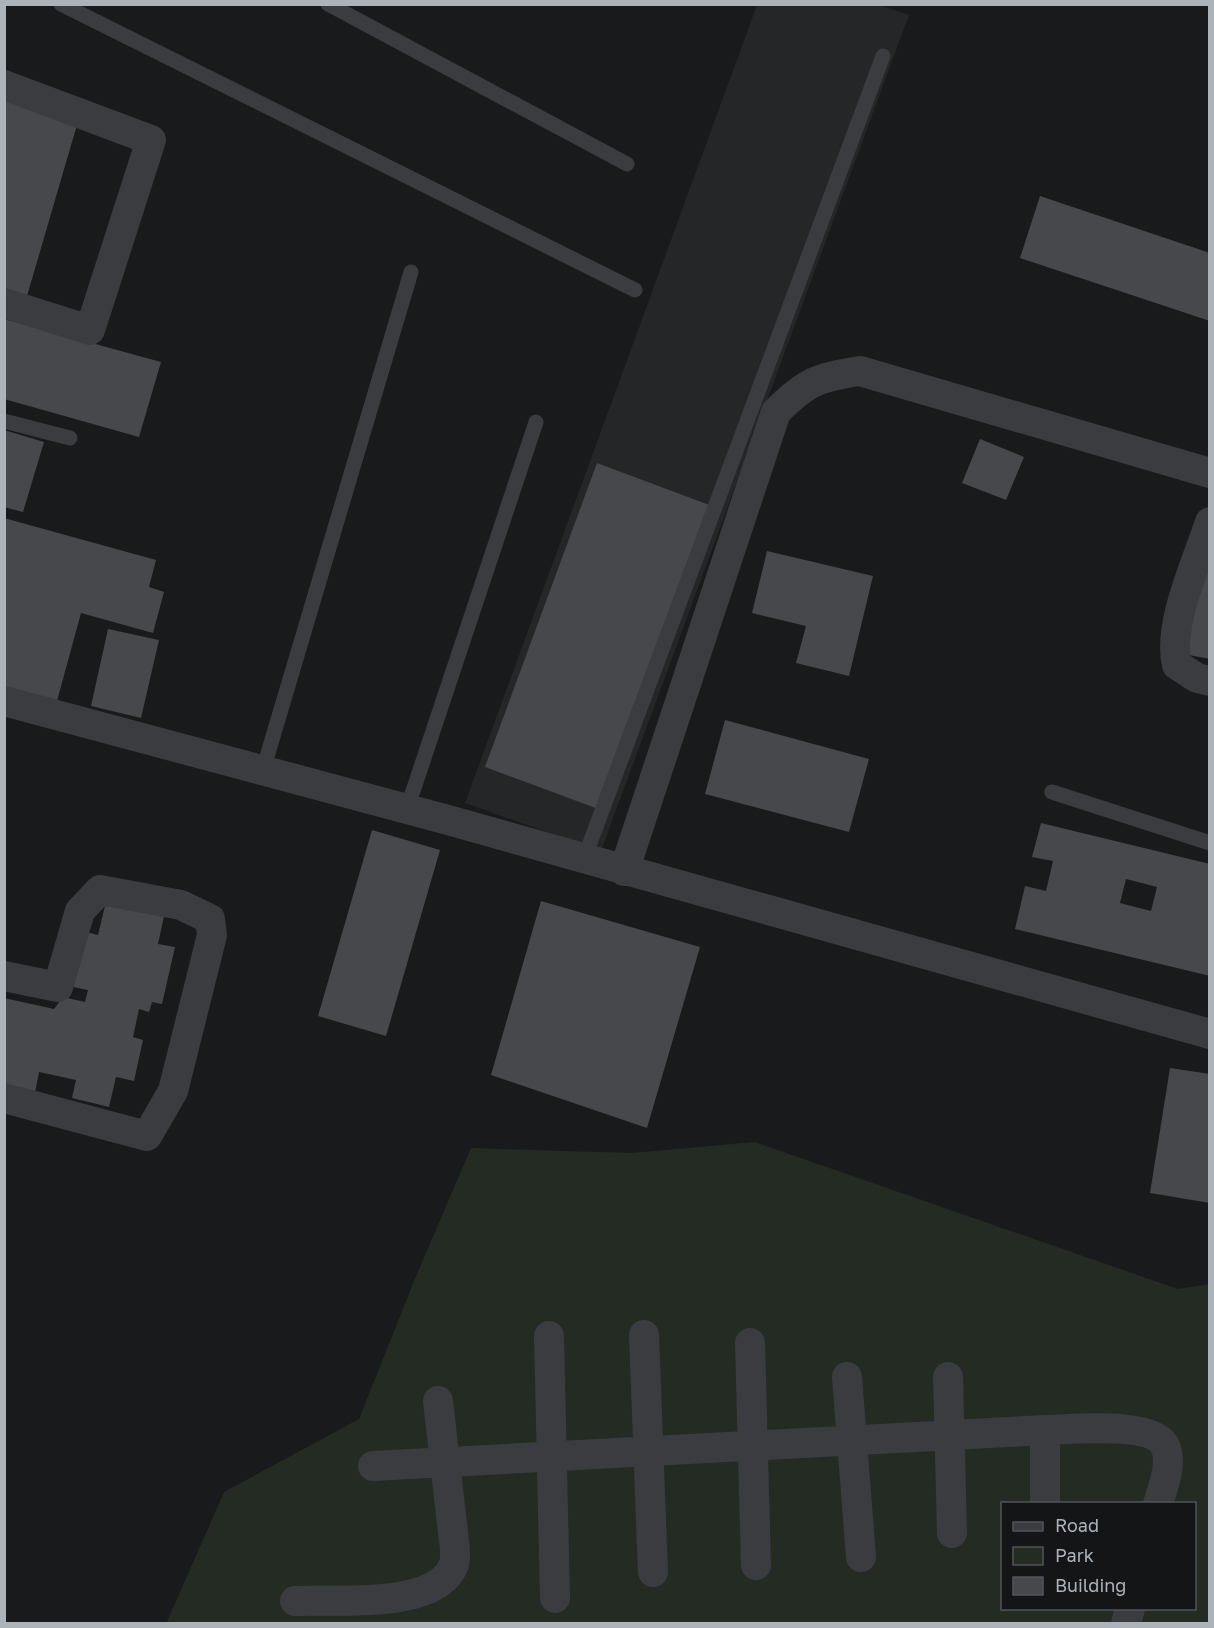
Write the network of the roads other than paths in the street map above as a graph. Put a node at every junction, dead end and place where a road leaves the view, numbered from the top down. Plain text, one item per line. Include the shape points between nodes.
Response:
1 (61, 4) edge
2 (328, 4) edge
3 (883, 56) dead end
4 (4, 85) edge
5 (627, 164) dead end
6 (411, 272) dead end
7 (634, 290) dead end
8 (4, 303) edge
9 (4, 421) edge
10 (536, 422) dead end
11 (70, 438) dead end
12 (1209, 473) edge
13 (1209, 522) edge
14 (1209, 681) edge
15 (4, 701) edge
16 (263, 771) junction
17 (1052, 792) dead end
18 (407, 809) junction
19 (1209, 843) edge
20 (584, 859) junction
21 (624, 871) junction
22 (4, 976) edge
23 (1209, 1034) edge
24 (4, 1098) edge
25 (644, 1335) dead end
26 (549, 1336) dead end
27 (750, 1343) dead end
28 (847, 1377) dead end
29 (948, 1377) dead end
30 (438, 1401) dead end
31 (1045, 1430) junction
32 (950, 1435) junction
33 (852, 1441) junction
34 (754, 1446) junction
35 (649, 1452) junction
36 (551, 1456) junction
37 (447, 1462) junction
38 (373, 1466) dead end
39 (1045, 1502) edge
40 (1158, 1502) edge
41 (952, 1533) dead end
42 (861, 1557) dead end
43 (756, 1565) dead end
44 (653, 1572) dead end
45 (555, 1598) dead end
46 (295, 1600) dead end

1 - 7 lane
2 - 5 lane
3 - 20 lane
4 - 8 street via 151,140 90,330
6 - 16 lane
9 - 11 lane
10 - 18 lane
12 - 21 street via 860,371 825,376 797,391 776,412
13 - 14 street via 1173,649 1177,665
15 - 16 street
16 - 18 street
17 - 19 lane
18 - 20 street
20 - 21 street
21 - 23 street
22 - 24 street via 58,987 80,911 100,890 181,905 210,919 212,935 173,1090 147,1136
25 - 35 street
26 - 36 street
27 - 34 street
28 - 33 street
29 - 32 street
30 - 37 street
31 - 32 street
31 - 39 street
31 - 40 street via 1125,1429 1159,1439 1166,1446 1168,1460
32 - 33 street
32 - 41 street
33 - 34 street
33 - 42 street
34 - 35 street
34 - 43 street
35 - 36 street
35 - 44 street
36 - 37 street
36 - 45 street
37 - 38 street
37 - 46 street via 455,1562 438,1585 405,1597

